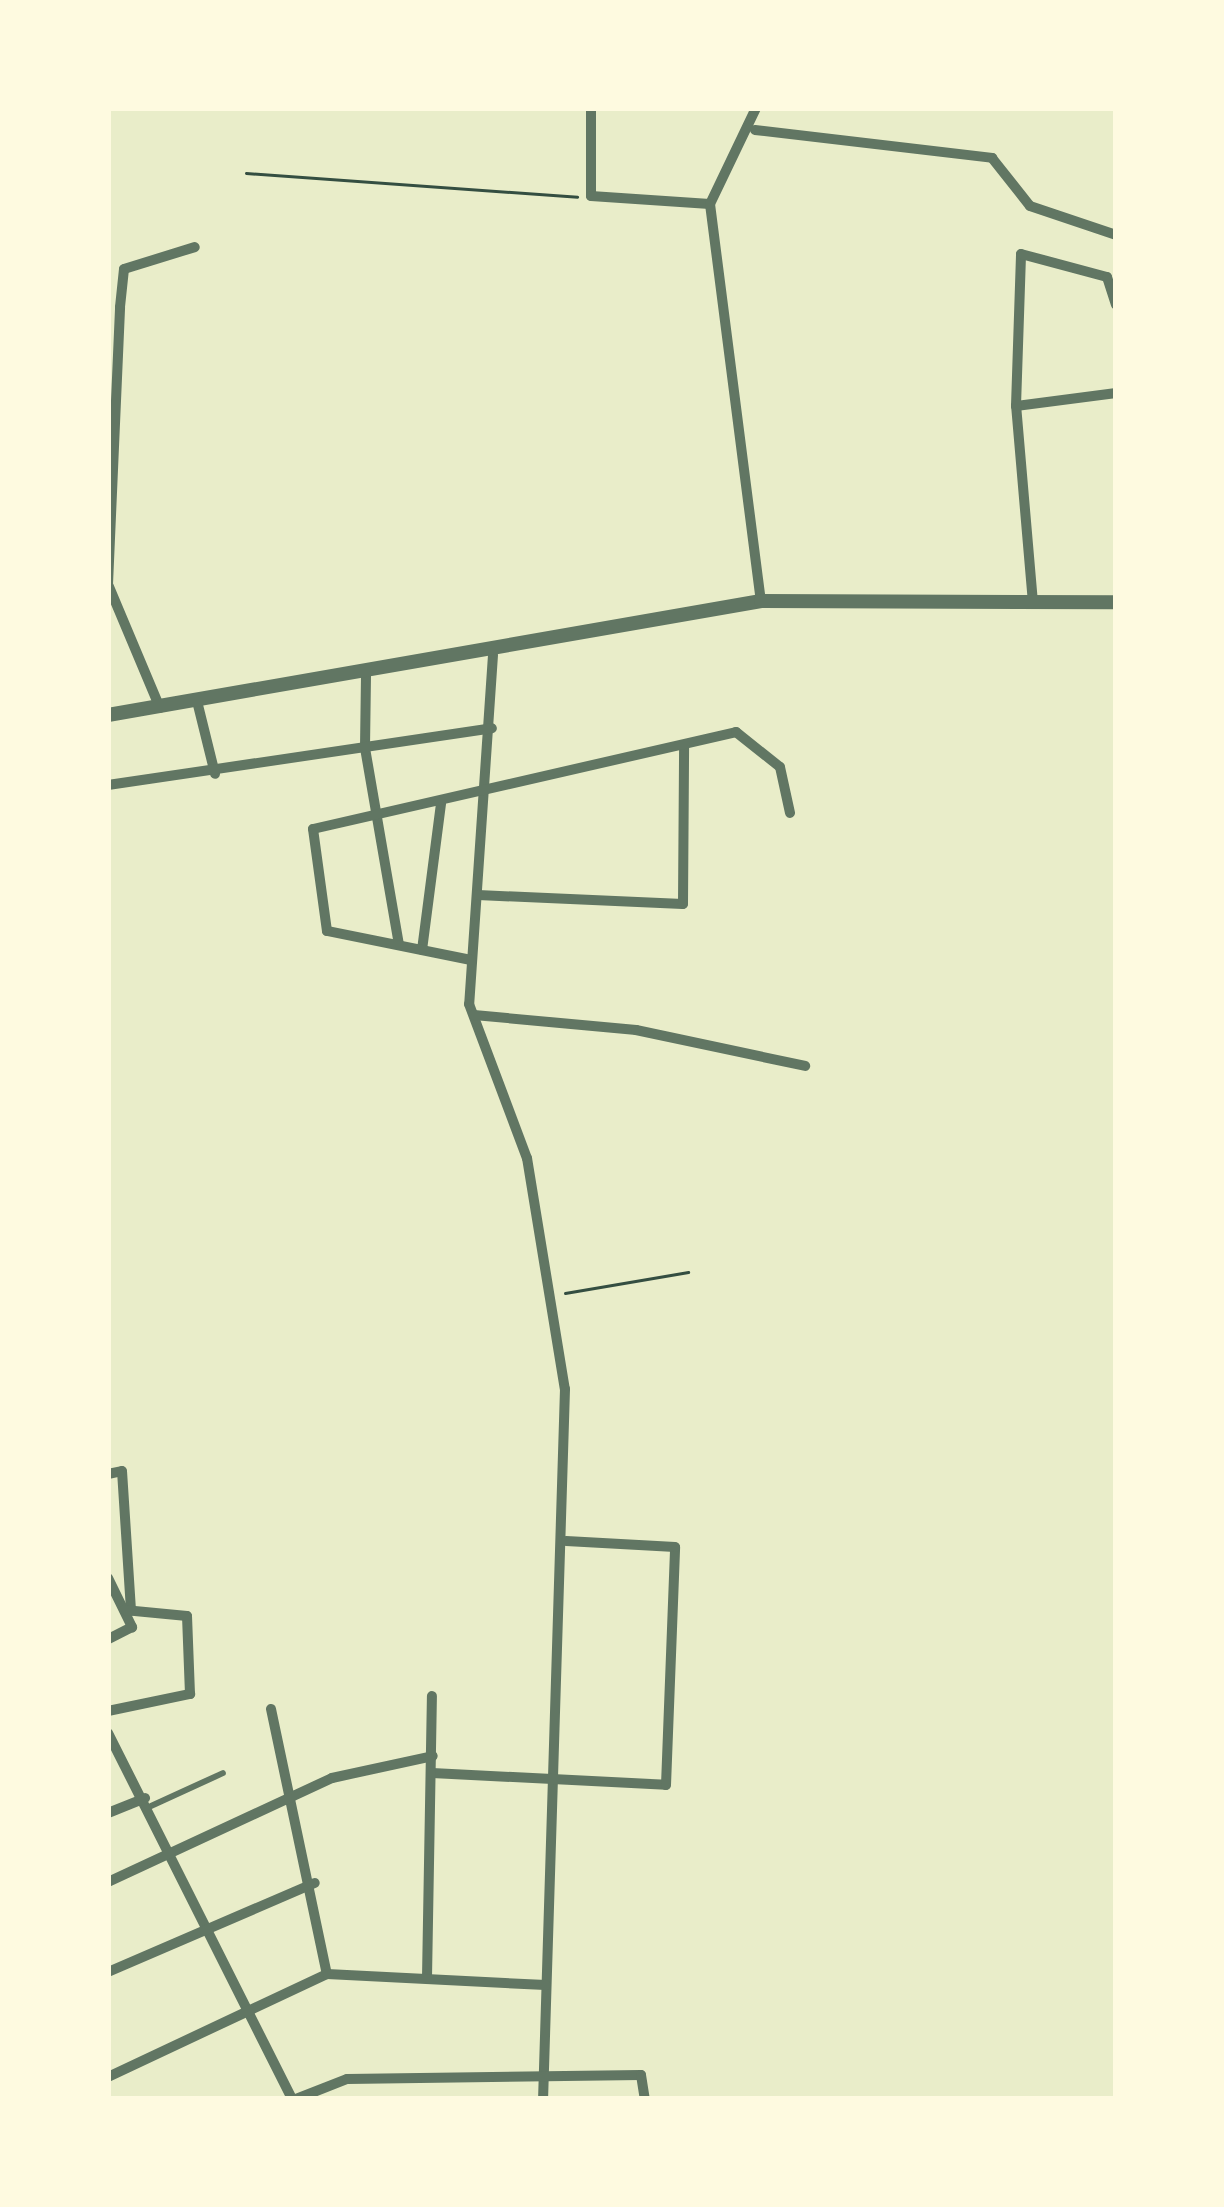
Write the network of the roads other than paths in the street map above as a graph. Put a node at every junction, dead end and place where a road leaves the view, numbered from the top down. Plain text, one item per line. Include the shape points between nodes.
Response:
1 (591, 108) edge
2 (756, 108) edge
3 (754, 130) junction
4 (710, 204) junction
5 (1116, 235) edge
6 (195, 247) dead end
7 (1116, 305) edge
8 (1116, 393) edge
9 (1016, 406) junction
10 (113, 434) edge
11 (760, 601) junction
12 (1116, 602) edge
13 (1033, 603) junction
14 (493, 655) junction
15 (366, 676) junction
16 (197, 701) junction
17 (160, 708) junction
18 (108, 715) edge
19 (492, 728) junction
20 (684, 745) junction
21 (365, 748) junction
22 (215, 774) junction
23 (108, 785) edge
24 (490, 795) junction
25 (441, 803) junction
26 (380, 813) junction
27 (790, 813) dead end
28 (478, 895) junction
29 (399, 945) junction
30 (422, 950) junction
31 (471, 960) junction
32 (474, 1016) junction
33 (805, 1066) dead end
34 (108, 1474) edge
35 (566, 1540) junction
36 (108, 1578) edge
37 (127, 1611) junction
38 (108, 1639) edge
39 (432, 1696) dead end
40 (271, 1709) dead end
41 (108, 1712) edge
42 (108, 1733) edge
43 (433, 1756) junction
44 (223, 1773) dead end
45 (432, 1773) junction
46 (554, 1781) junction
47 (294, 1797) junction
48 (148, 1802) junction
49 (108, 1813) edge
50 (176, 1852) junction
51 (108, 1882) edge
52 (315, 1883) junction
53 (211, 1924) junction
54 (108, 1972) edge
55 (327, 1974) junction
56 (427, 1978) junction
57 (546, 1985) junction
58 (251, 2012) junction
59 (108, 2078) edge
60 (543, 2082) junction
61 (294, 2099) edge
62 (543, 2099) edge
63 (645, 2099) edge

1 - 4 street via 591,196
2 - 3 street
3 - 4 street
3 - 5 street via 992,158 1030,206
4 - 11 street
6 - 10 street via 124,269
7 - 9 street via 1107,278 1021,254
8 - 9 street
9 - 13 street
10 - 17 street via 108,584
11 - 13 street
11 - 14 street
12 - 13 street
14 - 15 street
14 - 19 street
15 - 16 street
15 - 21 street
16 - 17 street
16 - 22 street
17 - 18 street
19 - 21 street
19 - 24 street
20 - 24 street
20 - 27 street via 744,735 780,767
20 - 28 street via 682,904
21 - 22 street
21 - 26 street
22 - 23 street
24 - 25 street
24 - 28 street
25 - 26 street
25 - 30 street
26 - 29 street
26 - 29 street via 313,829 312,843 327,931
28 - 31 street
29 - 30 street
30 - 31 street
31 - 32 street
32 - 33 street via 636,1030
32 - 35 street via 527,1158 552,1298
34 - 37 street via 122,1471
35 - 46 street
35 - 46 street via 675,1547 667,1785
36 - 37 street
37 - 38 street via 132,1627
37 - 41 street via 187,1616 190,1694
39 - 43 street
40 - 47 street
42 - 48 street
43 - 45 street
43 - 47 street
44 - 48 lane
45 - 46 street
45 - 56 street
46 - 57 street
47 - 50 street
47 - 52 street
48 - 49 street
48 - 50 street
50 - 51 street
50 - 53 street
52 - 53 street
52 - 55 street
53 - 54 street
53 - 58 street
55 - 56 street
55 - 58 street
56 - 57 street
57 - 60 street
58 - 59 street
58 - 61 street
60 - 61 street via 347,2079
60 - 62 street
60 - 63 street via 641,2075

